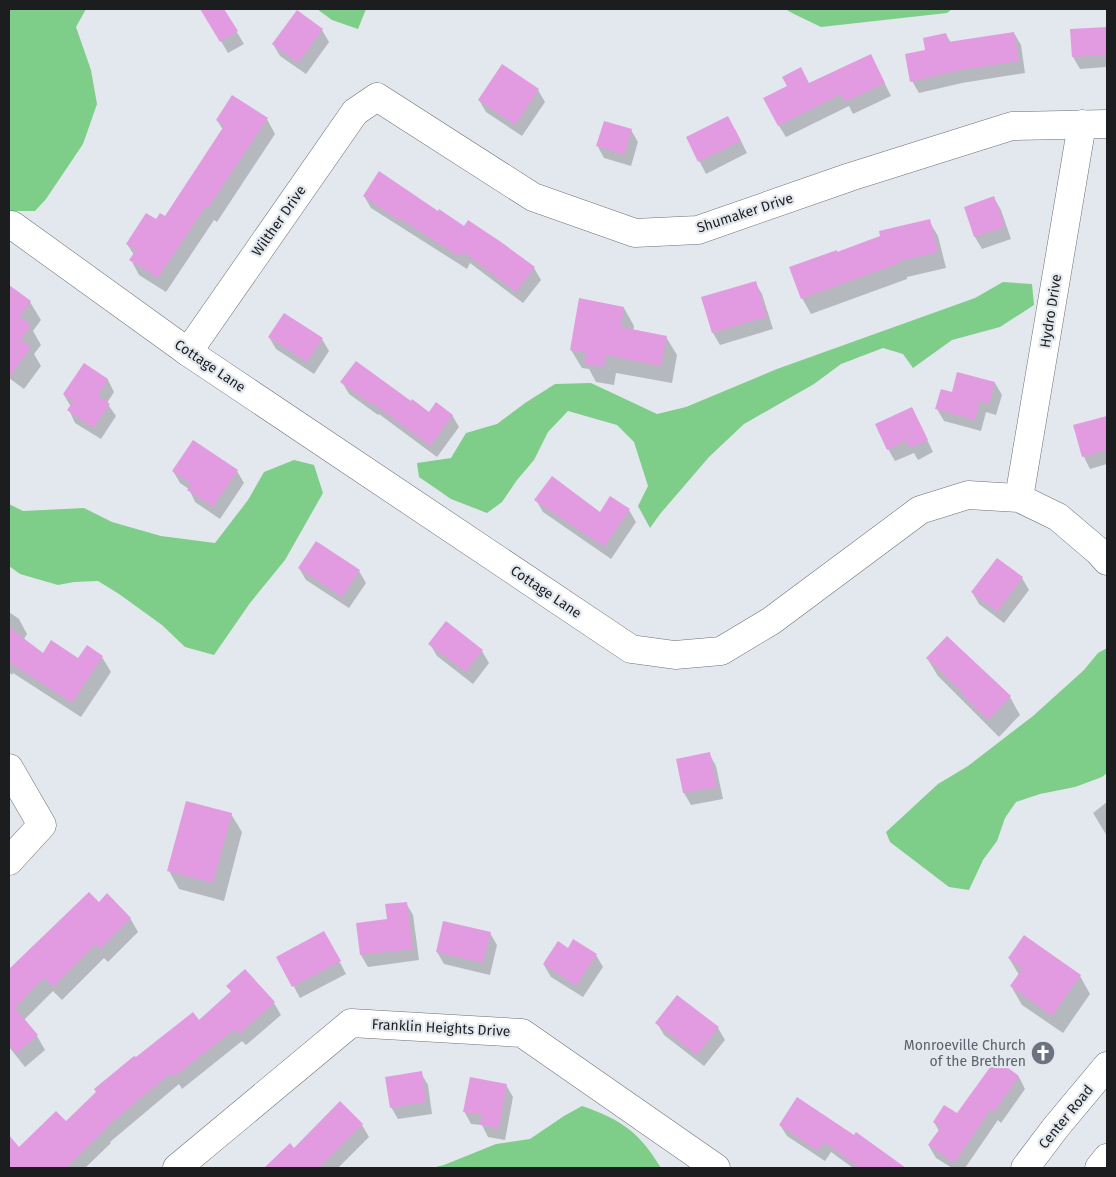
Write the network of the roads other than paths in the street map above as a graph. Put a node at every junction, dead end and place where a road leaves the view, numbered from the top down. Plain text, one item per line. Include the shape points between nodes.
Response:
1 (377, 97) joint
2 (1094, 124) edge
3 (12, 225) dead end
4 (188, 352) junction
5 (1019, 498) junction
6 (1107, 561) edge
7 (9, 768) edge
8 (9, 861) edge
9 (1107, 1066) edge
10 (1107, 1158) edge
11 (177, 1168) edge
12 (716, 1168) edge
13 (1025, 1168) edge
14 (1099, 1168) edge

1 - 2 street, Shumaker Drive via 532,197 634,232 698,230 850,177 1012,126
1 - 4 street, Wilther Drive via 355,112
2 - 5 street, Hydro Drive
3 - 4 street, Cottage Lane
4 - 5 street, Cottage Lane via 631,649 675,655 721,651 771,621 920,510 968,495
5 - 6 street, Cottage Lane via 1058,517
7 - 8 street via 42,825
9 - 13 street, Center Road
10 - 14 street
11 - 12 street, Franklin Heights Drive via 350,1023 522,1033

